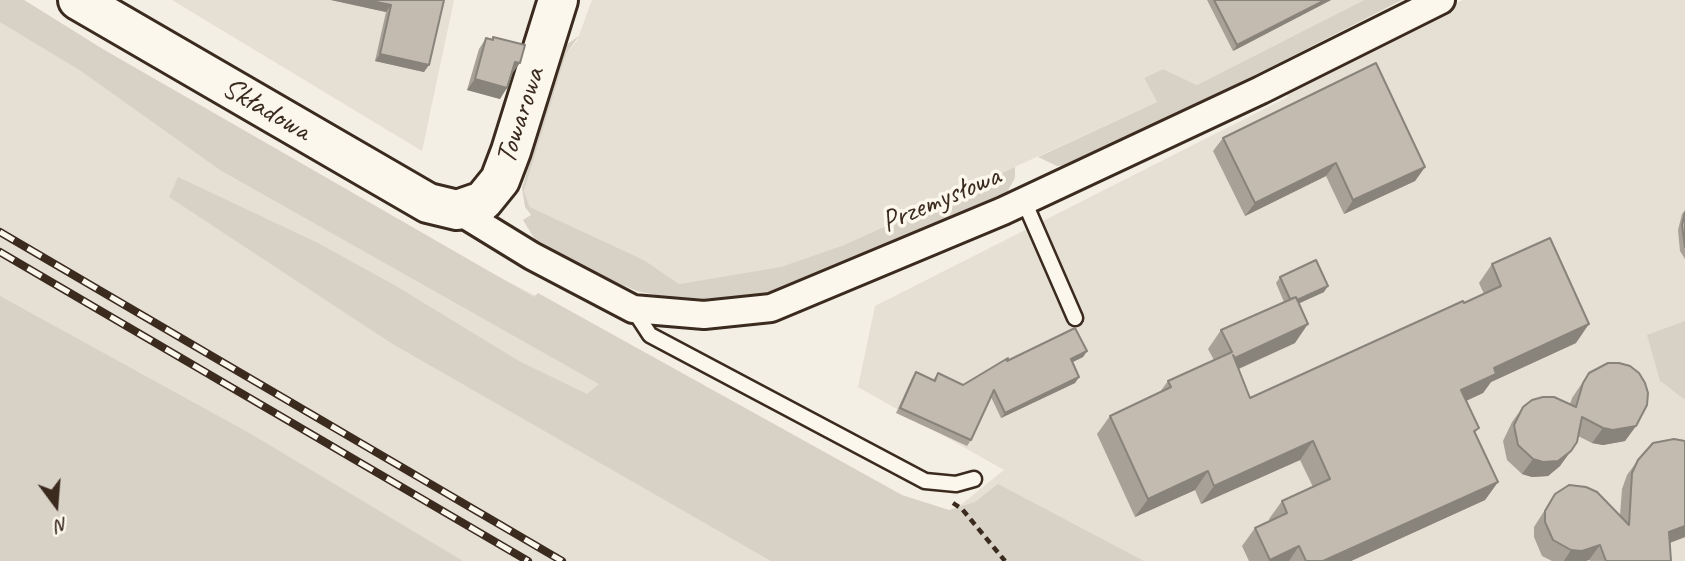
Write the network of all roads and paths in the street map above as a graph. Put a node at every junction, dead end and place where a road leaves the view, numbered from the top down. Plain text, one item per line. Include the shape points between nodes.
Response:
1 (78, 0) edge
2 (558, 0) edge
3 (1441, 0) edge
4 (1024, 201) junction
5 (457, 210) junction
6 (633, 309) junction
7 (1075, 318) dead end
8 (974, 479) dead end
9 (925, 481) junction
10 (1005, 561) edge

1 - 5 street, Składowa via 120,15 428,203
2 - 5 street, Towarowa via 500,180 482,201
3 - 4 street, Przemysłowa
4 - 6 street, Przemysłowa via 771,308 704,315
4 - 7 lane
5 - 6 street, Przemysłowa
6 - 9 lane via 650,335
8 - 9 lane via 957,484
9 - 10 path via 962,509

